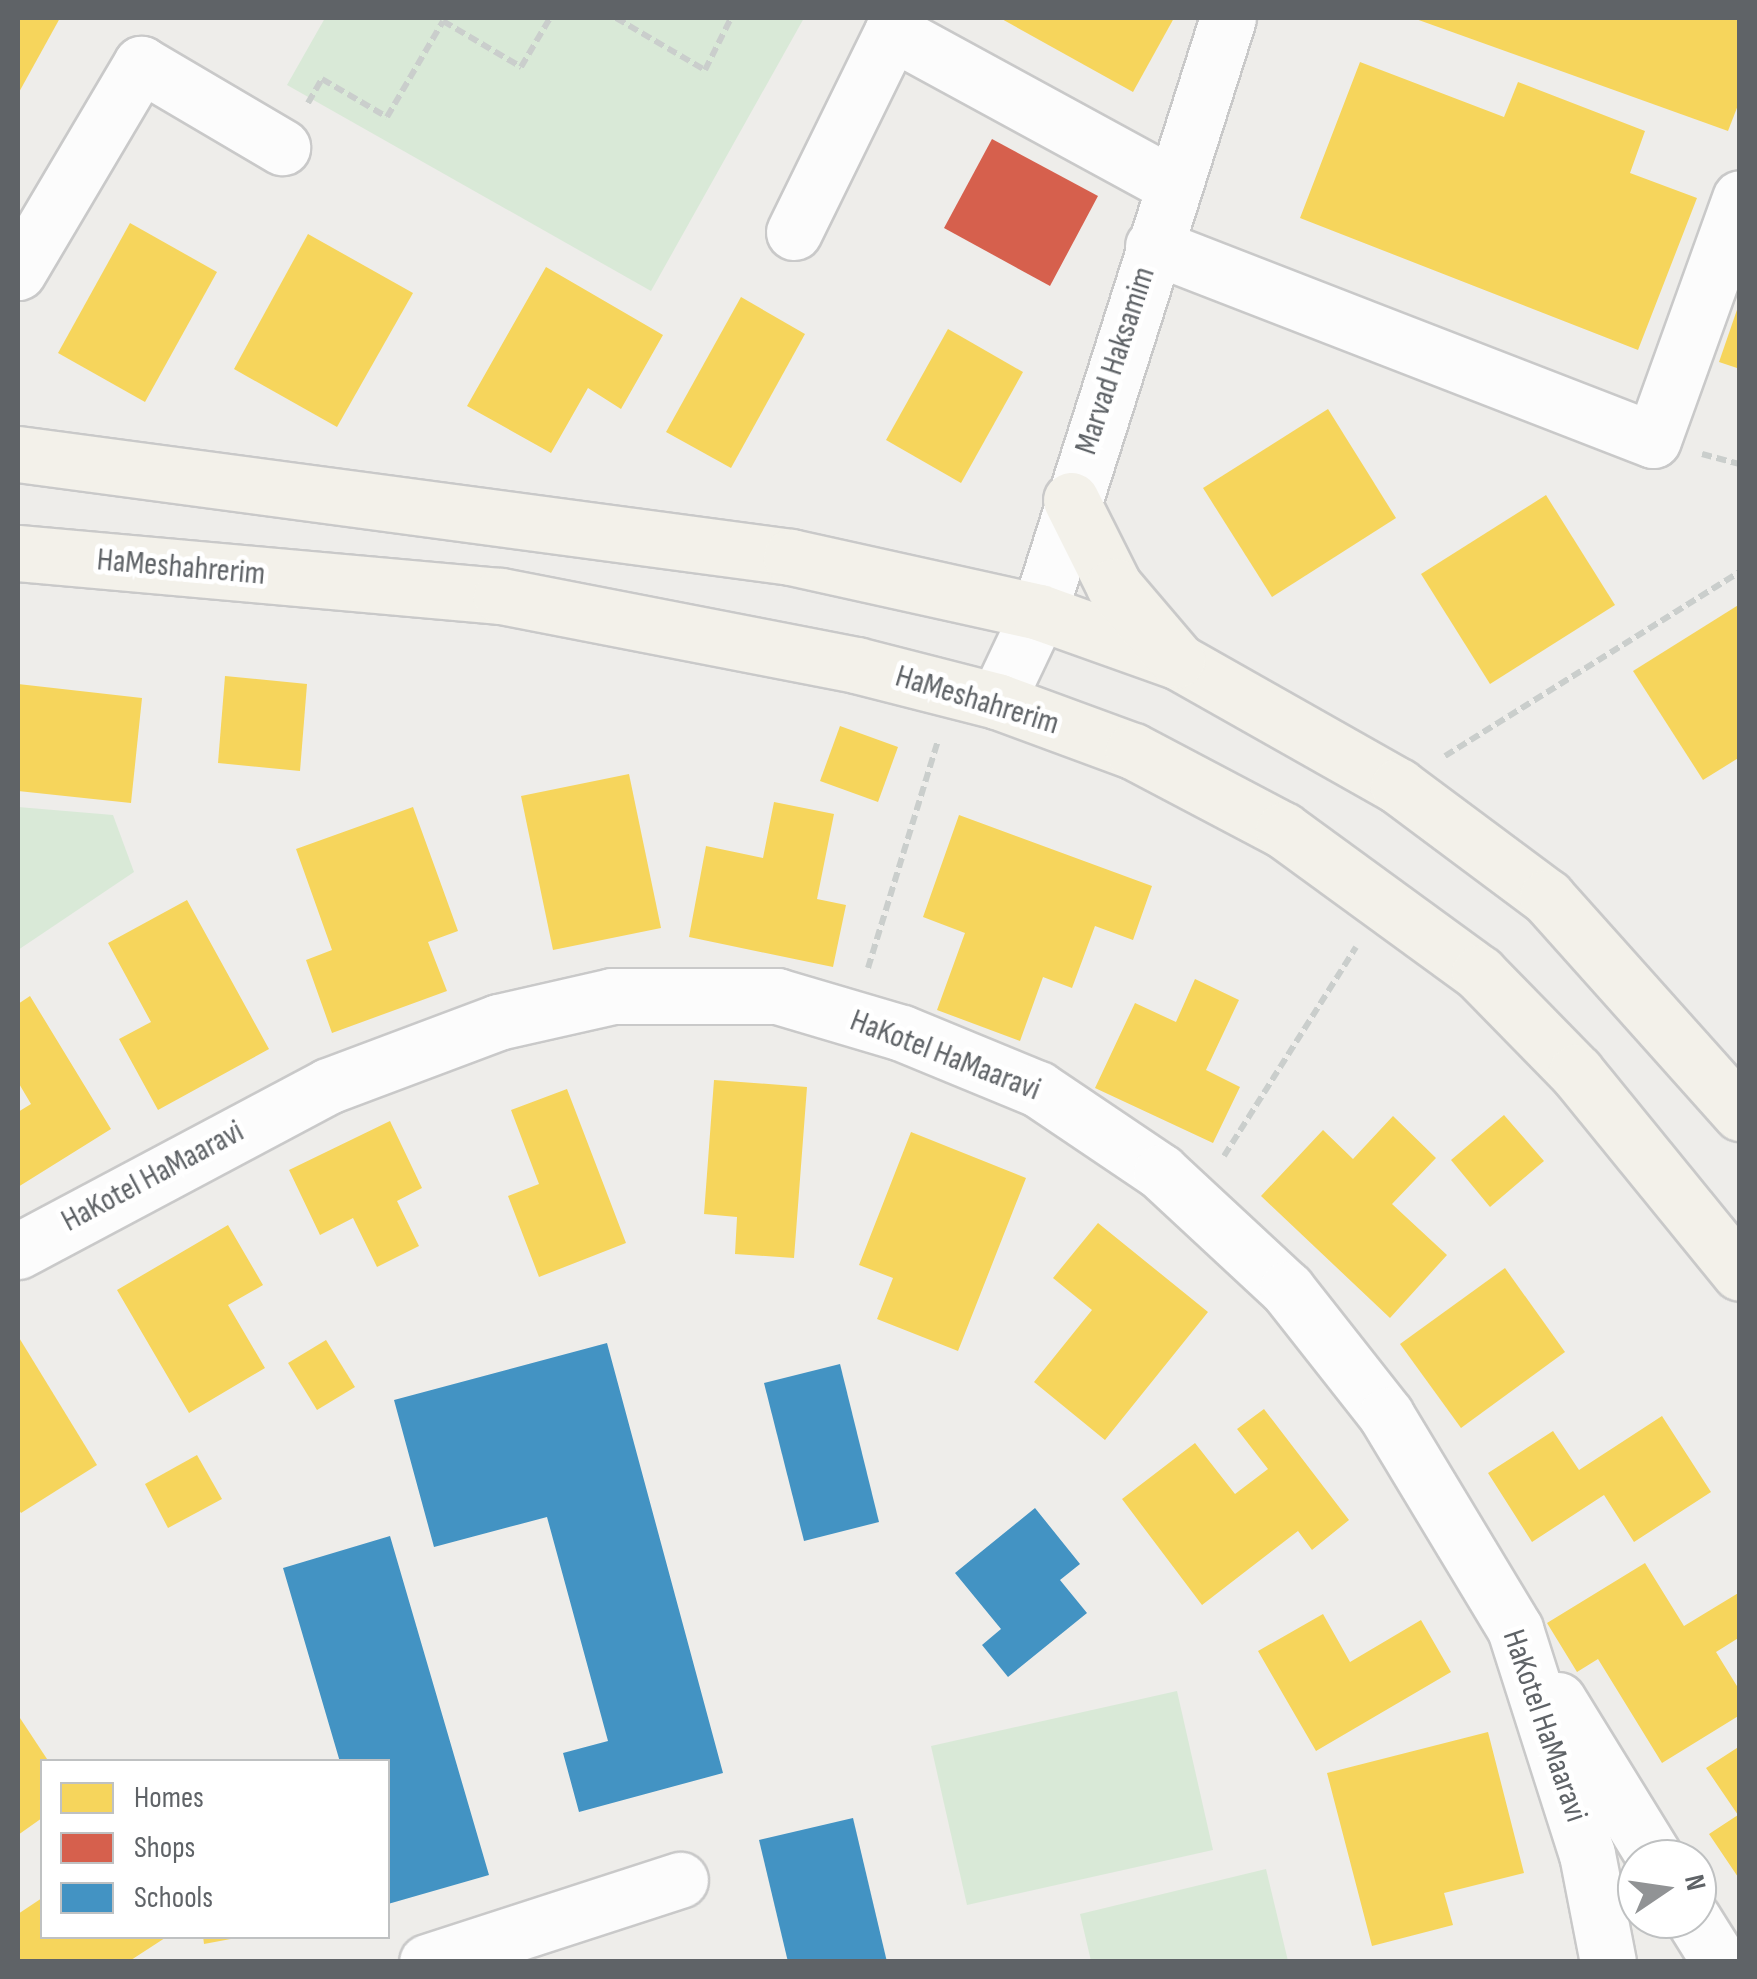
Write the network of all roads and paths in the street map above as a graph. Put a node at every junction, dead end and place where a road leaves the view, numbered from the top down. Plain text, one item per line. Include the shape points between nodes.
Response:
1 (550, 18) edge
2 (616, 18) edge
3 (732, 18) edge
4 (1228, 18) edge
5 (444, 19) edge
6 (282, 147) joint
7 (1173, 185) junction
8 (1740, 198) edge
9 (794, 232) dead end
10 (1153, 246) junction
11 (18, 272) edge
12 (18, 454) edge
13 (1071, 500) junction
14 (18, 553) edge
15 (1740, 572) edge
16 (1038, 612) junction
17 (1179, 662) junction
18 (975, 696) junction
19 (1398, 786) junction
20 (1387, 899) junction
21 (852, 1018) junction
22 (1740, 1113) edge
23 (1194, 1203) junction
24 (18, 1251) edge
25 (1740, 1273) edge
26 (1515, 1629) junction
27 (1644, 1839) edge
28 (680, 1880) dead end
29 (1706, 1939) edge
30 (1719, 1961) edge
31 (426, 1962) edge
32 (1608, 1962) edge

1 - 5 path via 521,67
2 - 3 path via 706,70
4 - 7 street, Marvad Haksamim
5 - 6 path via 386,117 322,79
6 - 11 street via 141,64
7 - 9 street via 892,32
7 - 10 street, Marvad Haksamim
8 - 10 street via 1653,440
10 - 13 street, Marvad Haksamim
12 - 16 main road via 791,558
13 - 16 street, Marvad Haksamim
13 - 17 main road via 1114,586
14 - 18 main road, HaMeshahrerim via 501,596
15 - 19 path
16 - 17 main road
16 - 18 street, Marvad Haksamim
17 - 19 main road
18 - 20 main road, HaMeshahrerim via 1133,751
18 - 21 path
19 - 22 main road via 1547,898
20 - 23 path
20 - 25 main road, HaMeshahrerim via 1480,973 1576,1072
21 - 23 street, HaKotel HaMaaravi via 1038,1088
21 - 24 street, HaKotel HaMaaravi via 777,996 612,996 498,1022 328,1086
23 - 26 street, HaKotel HaMaaravi via 1287,1289 1386,1415
26 - 27 street
26 - 32 street, HaKotel HaMaaravi via 1586,1854
28 - 31 street
29 - 30 street

